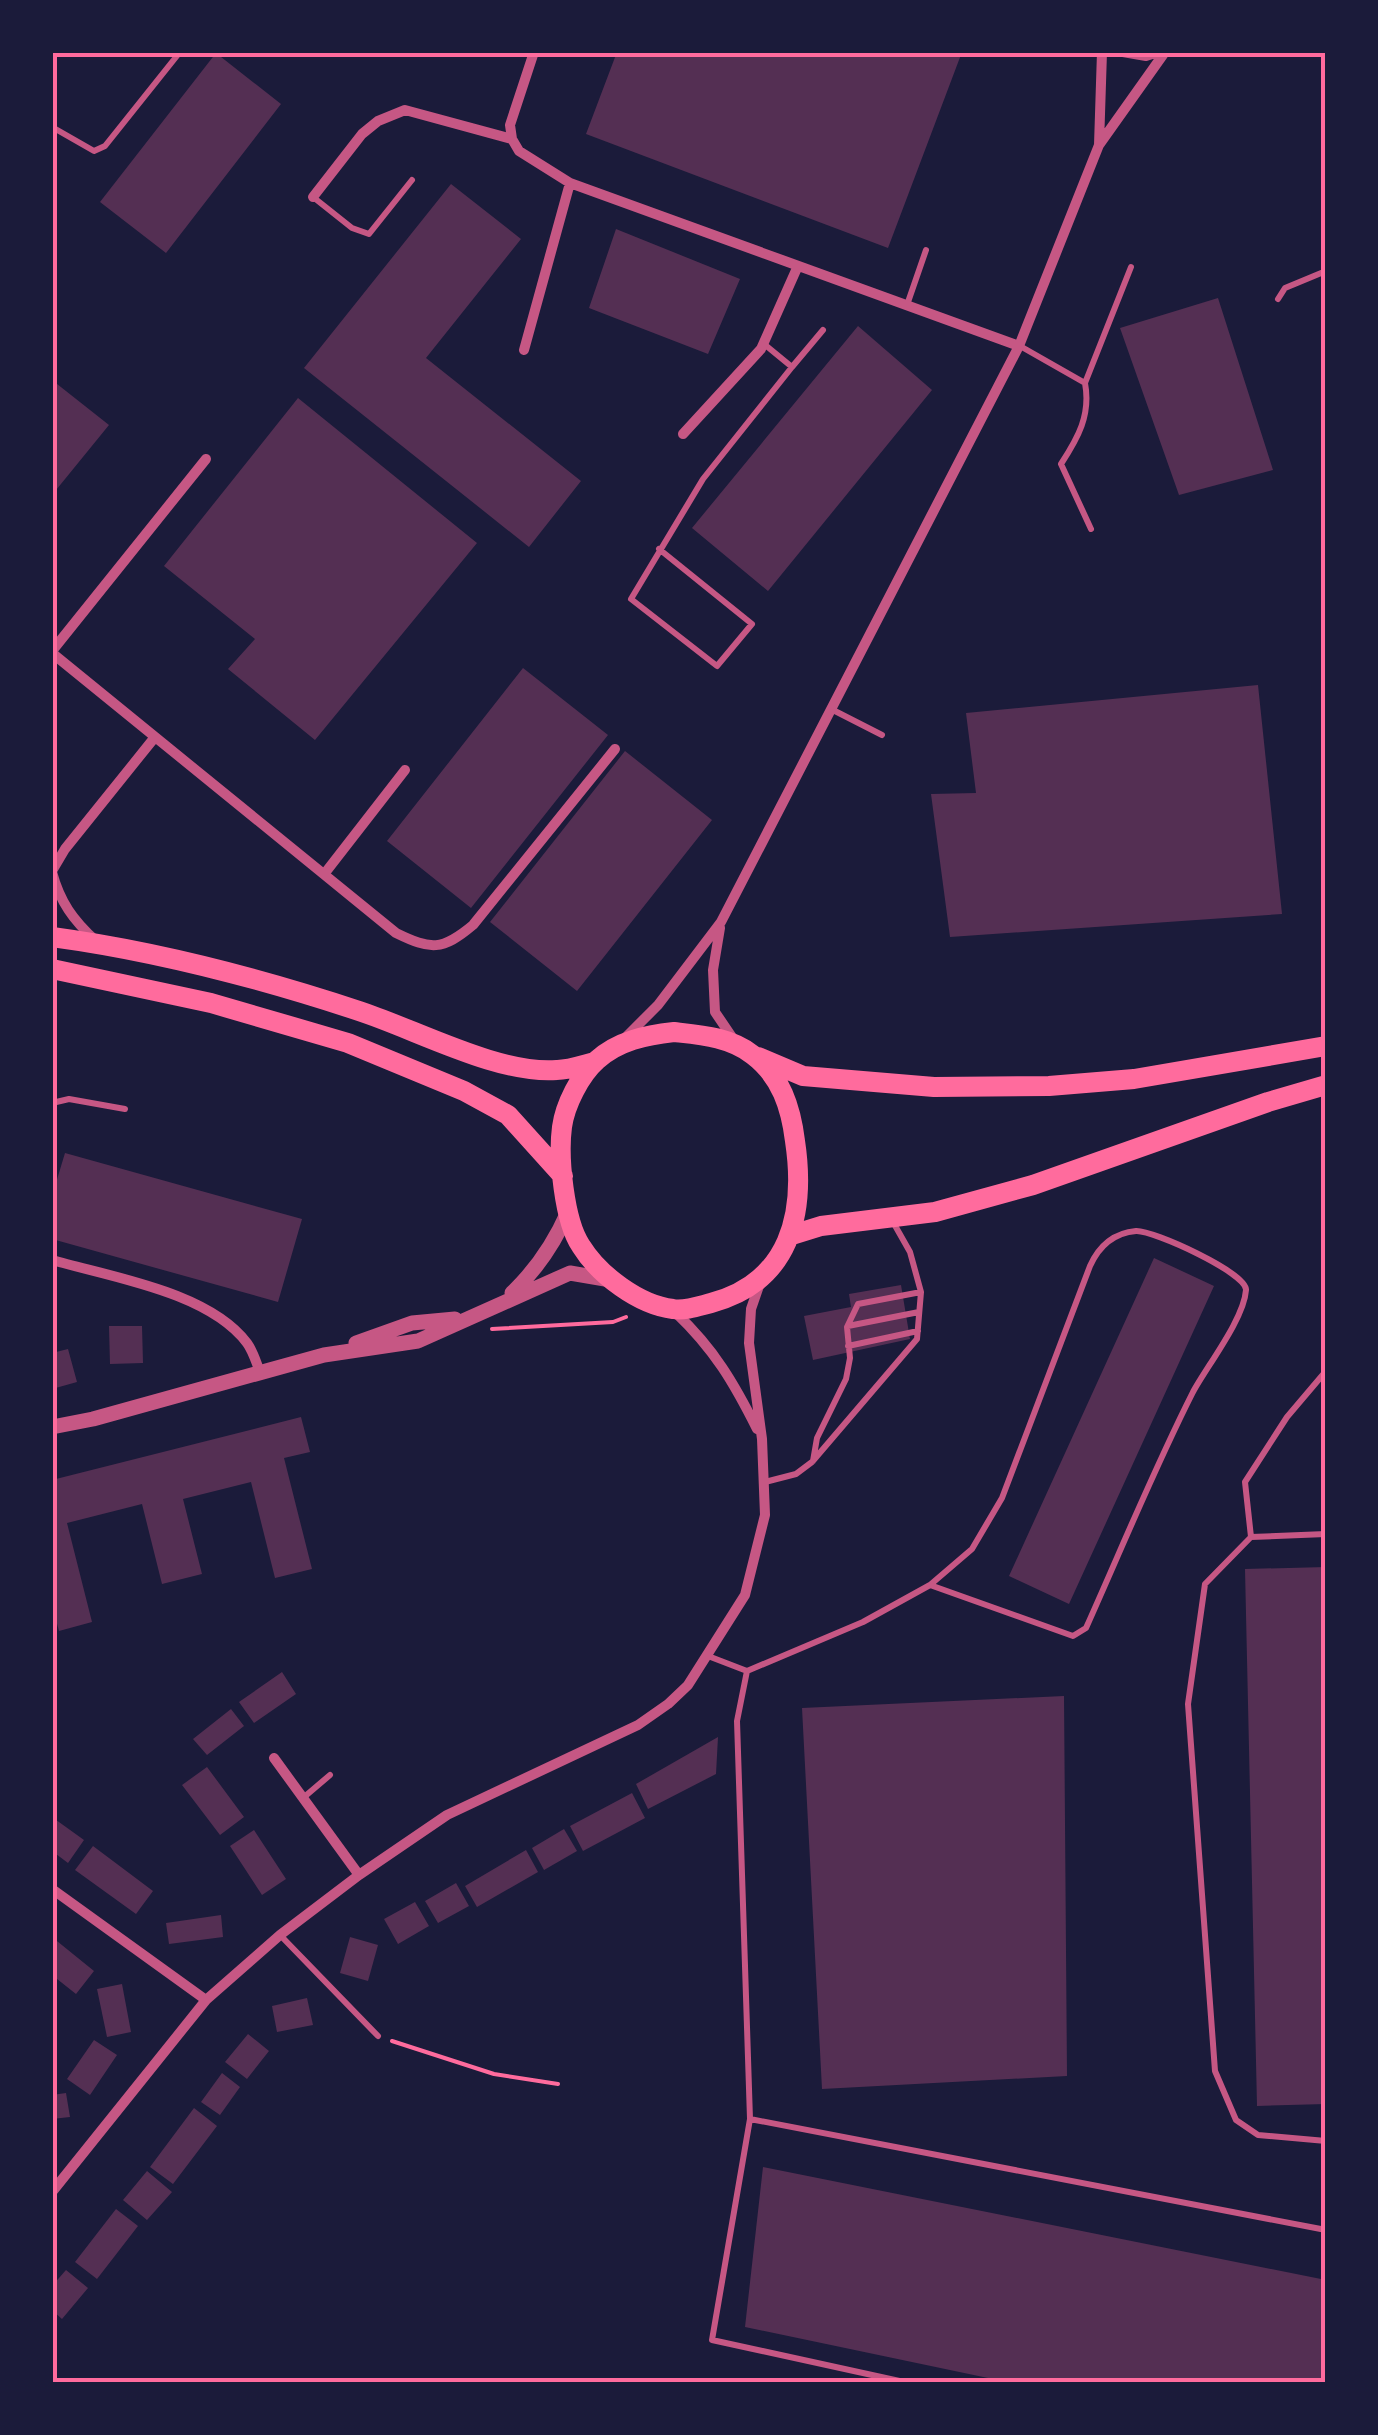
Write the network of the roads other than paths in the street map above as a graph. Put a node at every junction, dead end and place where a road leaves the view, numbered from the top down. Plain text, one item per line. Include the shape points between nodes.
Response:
1 (180, 52) edge
2 (534, 52) edge
3 (1102, 52) edge
4 (1123, 52) edge
5 (1162, 52) edge
6 (52, 126) edge
7 (512, 139) junction
8 (1099, 145) junction
9 (412, 180) dead end
10 (570, 183) junction
11 (313, 196) joint
12 (926, 250) dead end
13 (1131, 267) dead end
14 (797, 268) junction
15 (1326, 271) edge
16 (1278, 299) dead end
17 (907, 305) junction
18 (823, 330) dead end
19 (763, 343) junction
20 (1018, 346) junction
21 (524, 350) dead end
22 (792, 367) junction
23 (1085, 383) junction
24 (683, 434) dead end
25 (206, 459) dead end
26 (1091, 529) dead end
27 (659, 549) junction
28 (52, 652) edge
29 (830, 708) junction
30 (882, 735) dead end
31 (155, 737) junction
32 (615, 750) dead end
33 (405, 770) dead end
34 (52, 871) edge
35 (324, 873) junction
36 (721, 922) junction
37 (52, 936) edge
38 (99, 943) junction
39 (52, 969) edge
40 (737, 1045) junction
41 (1326, 1046) edge
42 (616, 1047) junction
43 (756, 1056) junction
44 (595, 1062) junction
45 (1326, 1085) edge
46 (52, 1104) edge
47 (125, 1109) dead end
48 (564, 1177) junction
49 (568, 1212) junction
50 (889, 1216) junction
51 (792, 1235) junction
52 (52, 1260) edge
53 (763, 1274) junction
54 (611, 1280) junction
55 (921, 1292) junction
56 (498, 1306) junction
57 (666, 1307) junction
58 (920, 1312) junction
59 (847, 1326) junction
60 (918, 1330) junction
61 (848, 1346) junction
62 (1326, 1371) edge
63 (260, 1372) junction
64 (52, 1427) edge
65 (762, 1439) junction
66 (812, 1462) junction
67 (764, 1482) junction
68 (1326, 1534) edge
69 (1251, 1537) junction
70 (930, 1585) junction
71 (707, 1655) junction
72 (747, 1670) junction
73 (274, 1758) dead end
74 (330, 1775) dead end
75 (303, 1798) junction
76 (359, 1875) junction
77 (52, 1889) edge
78 (280, 1935) junction
79 (206, 2000) junction
80 (378, 2036) road end
81 (750, 2119) junction
82 (1326, 2141) edge
83 (57, 2176) edge
84 (52, 2192) edge
85 (1326, 2230) edge
86 (904, 2382) edge

1 - 6 lane via 105,146 94,151
2 - 7 street via 510,125
3 - 8 street
4 - 5 street
5 - 8 street
7 - 10 street
7 - 11 street via 405,110 362,134
8 - 20 street
9 - 11 lane via 370,234
10 - 14 street
10 - 21 street
12 - 17 lane
13 - 23 lane
14 - 17 street
14 - 19 street
15 - 16 lane via 1285,288
17 - 20 street
18 - 22 lane
19 - 22 lane
19 - 24 street
20 - 23 lane
20 - 29 street
22 - 27 lane via 703,479
23 - 26 lane via 1080,435 1061,464
25 - 28 street
27 - 27 lane via 631,599 717,666 752,624
28 - 31 street
29 - 30 lane
29 - 36 street
31 - 34 street
31 - 35 street
32 - 35 street via 457,939 420,945
33 - 35 street
34 - 38 street via 67,911
36 - 40 street via 715,1012
36 - 42 street via 658,1005
37 - 38 highway
38 - 44 highway via 202,965 527,1068
39 - 48 highway via 211,1003 348,1044 464,1091 508,1116
40 - 42 highway via 674,1032
40 - 43 highway
41 - 43 highway via 1134,1079 1049,1086 934,1087 803,1076
42 - 44 highway
43 - 51 highway via 784,1092 791,1114 800,1196
44 - 48 highway via 562,1125
45 - 50 highway via 1033,1186 935,1212
46 - 47 lane via 68,1099
48 - 49 highway
49 - 54 highway via 580,1245
49 - 56 street via 554,1244
50 - 51 highway
50 - 55 lane via 910,1252
51 - 53 highway
52 - 63 street via 175,1295 217,1316 249,1346
53 - 57 highway via 742,1294 694,1308
53 - 65 street via 749,1322
54 - 56 street via 570,1273
54 - 57 highway
55 - 58 lane
55 - 59 lane via 858,1304
56 - 63 street via 473,1318 412,1323
57 - 65 street via 730,1374
58 - 59 lane
58 - 60 lane
59 - 61 lane
60 - 61 lane
60 - 66 lane via 904,1356
61 - 66 lane via 846,1379
62 - 69 lane via 1245,1482
63 - 64 street
65 - 67 street
66 - 67 lane
67 - 71 street via 765,1515 745,1595
68 - 69 lane
69 - 82 lane via 1206,1584 1188,1704 1215,2072 1236,2120 1258,2135
70 - 70 lane via 1073,1636 1086,1628 1195,1388 1234,1320 1244,1282 1149,1232 1125,1233 1104,1244 1002,1498 972,1548
70 - 72 lane via 863,1622
71 - 72 lane
71 - 76 street via 688,1684 638,1725 447,1815
72 - 81 lane via 737,1721
73 - 75 street
74 - 75 lane
75 - 76 street
76 - 78 street
77 - 79 street
78 - 79 street
78 - 80 lane
79 - 83 street
81 - 85 lane
81 - 86 lane via 712,2340
83 - 84 street

